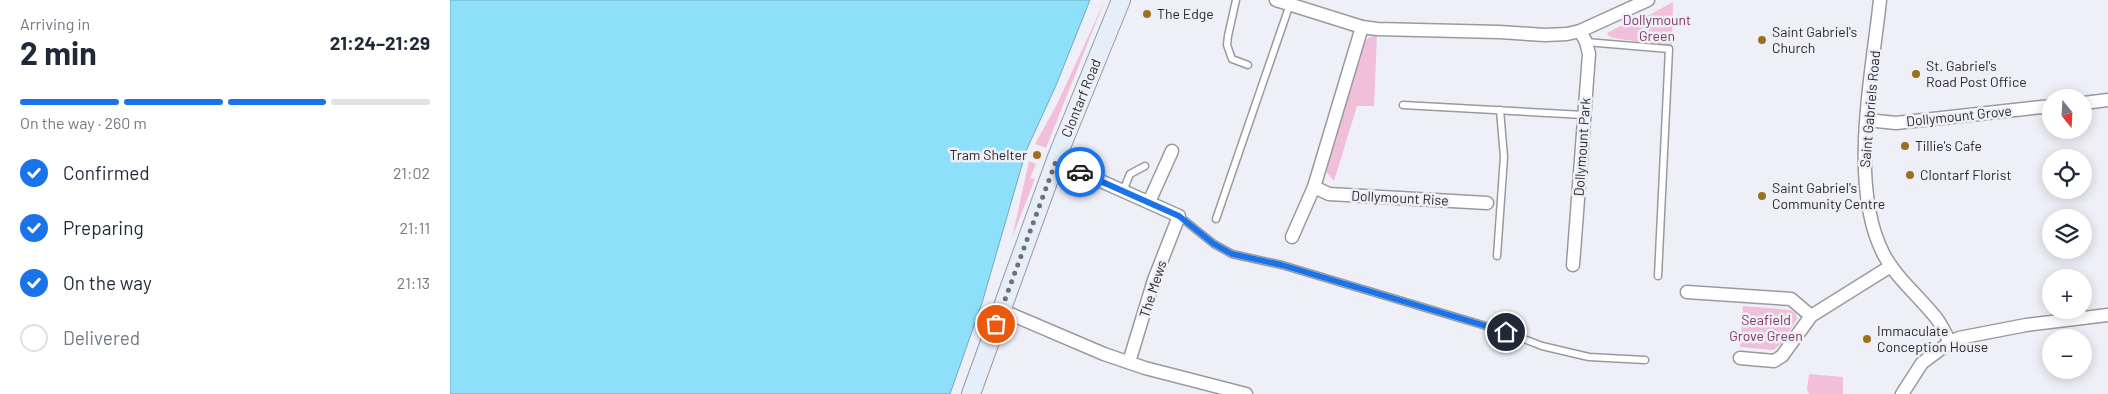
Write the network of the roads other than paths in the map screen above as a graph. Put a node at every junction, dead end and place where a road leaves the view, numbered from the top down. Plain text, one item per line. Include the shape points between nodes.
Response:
1 (1121, 0) edge
2 (1236, 0) edge
3 (1276, 0) edge
4 (1648, 0) edge
5 (1880, 0) edge
6 (1290, 4) junction
7 (1362, 27) junction
8 (1583, 36) junction
9 (1248, 65) dead end
10 (2108, 100) edge
11 (2092, 102) edge
12 (1404, 105) dead end
13 (2042, 107) edge
14 (1500, 110) junction
15 (1584, 115) junction
16 (1867, 120) junction
17 (1172, 152) dead end
18 (1056, 161) junction
19 (1145, 166) dead end
20 (1314, 187) junction
21 (1123, 191) junction
22 (1148, 202) junction
23 (1488, 204) dead end
24 (1179, 216) junction
25 (1216, 220) dead end
26 (1292, 237) dead end
27 (1497, 256) dead end
28 (1573, 265) dead end
29 (1891, 266) junction
30 (1658, 276) dead end
31 (1687, 292) dead end
32 (1001, 310) junction
33 (2108, 315) edge
34 (1811, 316) junction
35 (1950, 342) junction
36 (1740, 358) dead end
37 (1645, 360) dead end
38 (1129, 362) junction
39 (971, 394) edge
40 (1246, 394) edge
41 (1902, 394) edge

1 - 18 main road, Clontarf Road
2 - 9 lane via 1227,45 1232,59
3 - 6 street
4 - 8 street
5 - 16 street, Saint Gabriels Road
6 - 7 street
6 - 25 lane
7 - 8 street
7 - 20 street
8 - 15 street, Dollymount Park via 1588,54
8 - 30 lane via 1669,50
10 - 11 street
12 - 14 lane
13 - 16 street, Dollymount Grove via 1896,123
14 - 15 lane
14 - 27 lane via 1504,157
15 - 28 street, Dollymount Park
16 - 29 street, Saint Gabriels Road via 1864,166 1868,208 1877,239
17 - 22 street
18 - 21 street
18 - 32 main road, Clontarf Road
19 - 21 lane via 1130,174
20 - 23 street, Dollymount Rise via 1330,194
20 - 26 street
21 - 22 street
22 - 24 street
24 - 37 lane via 1232,254 1282,265 1506,332 1542,346 1590,356
24 - 38 street, The Mews via 1154,280
29 - 34 street
29 - 35 street, Saint Gabriels Road via 1938,320
31 - 34 street via 1791,299
32 - 38 street
32 - 39 main road, Clontarf Road
33 - 35 street via 2026,325
34 - 36 street via 1782,356 1774,361
35 - 41 street via 1922,363
38 - 40 street

